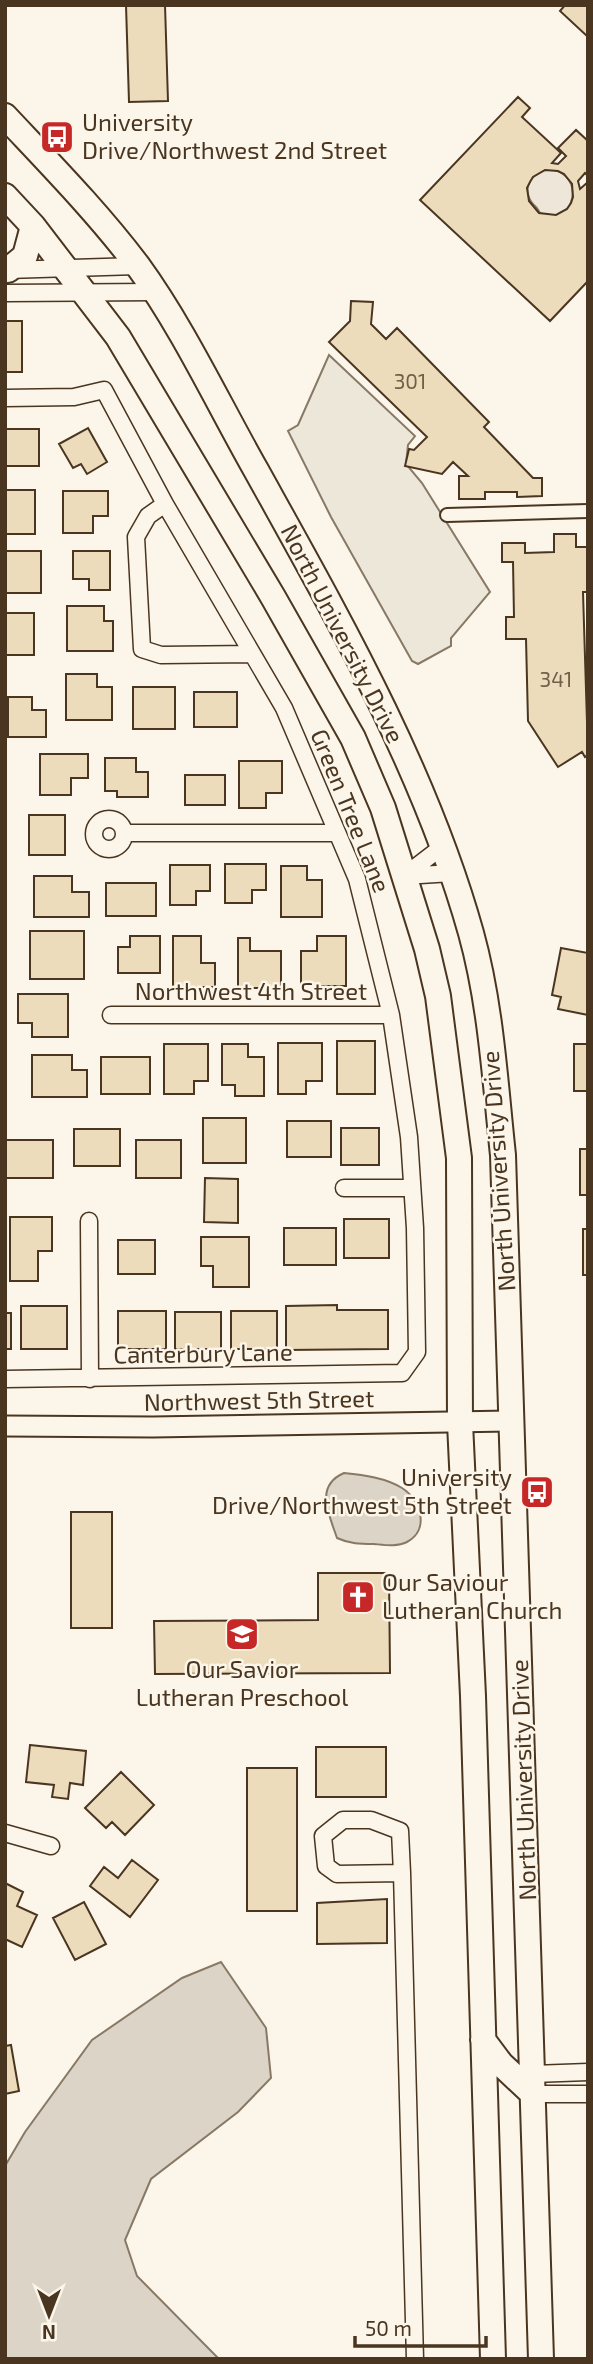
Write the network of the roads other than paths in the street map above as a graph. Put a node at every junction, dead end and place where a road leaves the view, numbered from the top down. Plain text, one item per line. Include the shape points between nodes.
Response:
1 (5, 116) edge
2 (5, 196) edge
3 (33, 226) junction
4 (137, 266) junction
5 (65, 269) junction
6 (6, 277) edge
7 (156, 292) junction
8 (84, 293) junction
9 (5, 398) edge
10 (164, 504) junction
11 (588, 511) edge
12 (447, 515) dead end
13 (252, 654) junction
14 (124, 832) dead end
15 (337, 832) junction
16 (443, 846) junction
17 (452, 873) junction
18 (404, 876) junction
19 (111, 1014) dead end
20 (391, 1014) junction
21 (344, 1188) dead end
22 (412, 1188) junction
23 (89, 1222) dead end
24 (402, 1373) joint
25 (5, 1379) edge
26 (90, 1379) junction
27 (513, 1421) junction
28 (460, 1423) junction
29 (5, 1426) edge
30 (5, 1833) edge
31 (51, 1846) dead end
32 (402, 1873) junction
33 (483, 2040) junction
34 (588, 2072) edge
35 (533, 2084) junction
36 (588, 2094) edge
37 (415, 2359) edge
38 (493, 2359) edge
39 (541, 2359) edge

1 - 4 main road, North University Drive via 97,214
2 - 3 main road, North University Drive
3 - 5 main road, North University Drive
3 - 6 main road via 24,256
4 - 5 street
4 - 7 main road, North University Drive
5 - 6 street
5 - 8 main road, North University Drive
6 - 8 street
7 - 8 street
7 - 16 main road, North University Drive via 323,589 393,727
8 - 18 main road, North University Drive via 118,337 354,738
9 - 10 street, Green Tree Lane via 74,397 104,390
10 - 13 street, Green Tree Lane
10 - 13 street via 148,516 136,537 142,649 161,655
11 - 12 street
13 - 15 street, Green Tree Lane via 284,708
14 - 15 street
15 - 20 street, Green Tree Lane via 357,879
16 - 17 main road, North University Drive
16 - 18 street
17 - 18 street
17 - 27 main road, North University Drive via 472,935 487,1011 500,1130
18 - 28 main road, North University Drive via 438,996 459,1157
19 - 20 street, Northwest 4th Street
20 - 22 street, Green Tree Lane
21 - 22 street
22 - 24 street, Green Tree Lane via 417,1352
23 - 26 street
24 - 26 street, Canterbury Lane
25 - 26 street, Canterbury Lane
27 - 28 street, Northwest 5th Street
27 - 35 main road, North University Drive
28 - 29 street, Northwest 5th Street
28 - 33 main road, North University Drive
30 - 31 street
32 - 32 street via 337,1874 326,1866 323,1836 343,1820 372,1820 400,1831
32 - 37 street
33 - 35 main road via 501,2064
33 - 38 main road, North University Drive
34 - 35 street
35 - 36 street
35 - 39 main road, North University Drive

